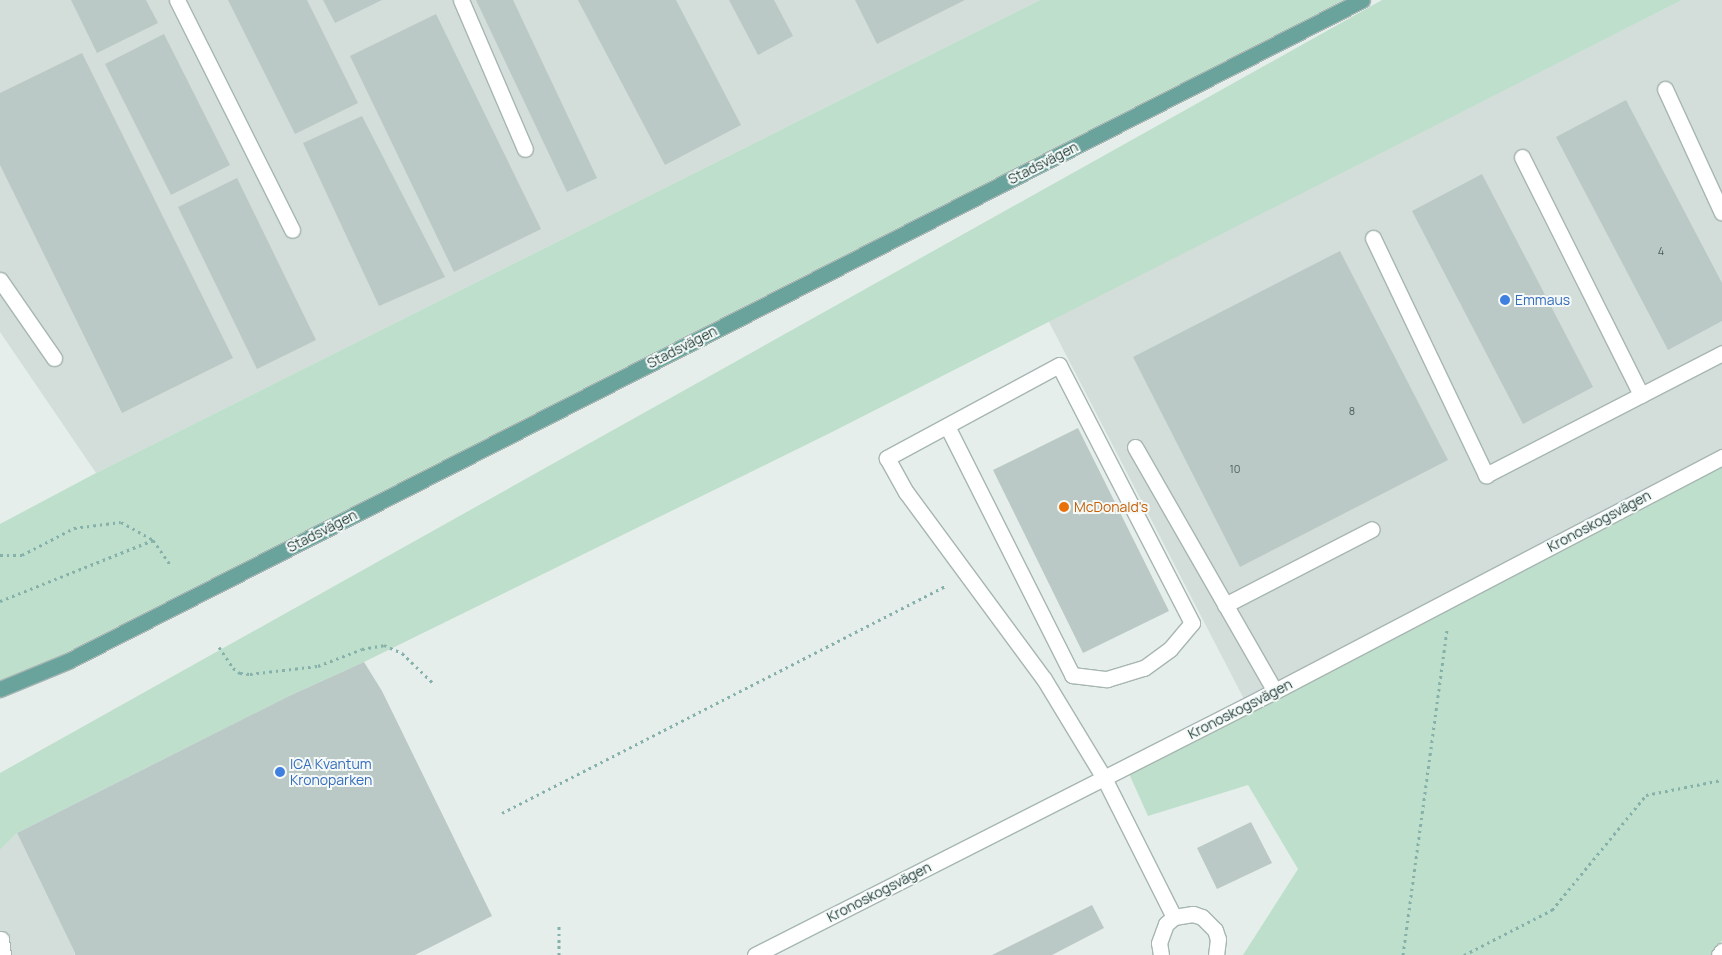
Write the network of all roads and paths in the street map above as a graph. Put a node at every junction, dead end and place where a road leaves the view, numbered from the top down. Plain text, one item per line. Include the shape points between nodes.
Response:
1 (177, 0) edge
2 (461, 0) edge
3 (1362, 0) edge
4 (1665, 89) dead end
5 (525, 149) dead end
6 (1522, 157) dead end
7 (1722, 213) edge
8 (292, 230) dead end
9 (1373, 238) dead end
10 (0, 280) edge
11 (1722, 353) edge
12 (54, 358) dead end
13 (1641, 394) junction
14 (947, 426) junction
15 (1135, 447) dead end
16 (1722, 457) edge
17 (1372, 530) dead end
18 (153, 540) junction
19 (0, 555) edge
20 (170, 564) dead end
21 (0, 602) edge
22 (1225, 605) junction
23 (1447, 627) dead end
24 (860, 632) dead end
25 (219, 647) dead end
26 (434, 683) dead end
27 (0, 689) edge
28 (1275, 691) junction
29 (1104, 778) junction
30 (1722, 780) edge
31 (502, 813) dead end
32 (1174, 917) junction
33 (560, 923) dead end
34 (1, 939) dead end
35 (1722, 950) edge
36 (3, 955) edge
37 (559, 955) edge
38 (755, 955) edge
39 (1161, 955) edge
40 (1216, 955) edge
41 (1403, 955) edge
42 (1464, 955) edge
43 (1719, 955) edge

1 - 8 street
2 - 5 street
3 - 27 main road, Stadsvägen via 68,661
4 - 7 street
6 - 13 street
9 - 13 street via 1486,475
10 - 12 street
11 - 13 street
14 - 14 street via 1059,365 1192,623 1170,649 1144,668 1107,679 1072,675
14 - 29 street via 887,458 906,492 1044,679
15 - 22 street
16 - 28 street, Kronoskogsvägen
17 - 22 street
18 - 19 path via 121,522 74,528 22,555
18 - 20 path
18 - 21 path
22 - 28 street
23 - 41 path
24 - 31 path
25 - 26 path via 233,668 250,674 318,666 362,649 384,645 402,653
28 - 29 street, Kronoskogsvägen
29 - 32 street
29 - 38 street, Kronoskogsvägen
30 - 42 path via 1646,795 1552,910
32 - 39 street via 1161,933
32 - 40 street via 1192,914 1210,922 1218,939
33 - 37 path
34 - 36 street
35 - 43 street

